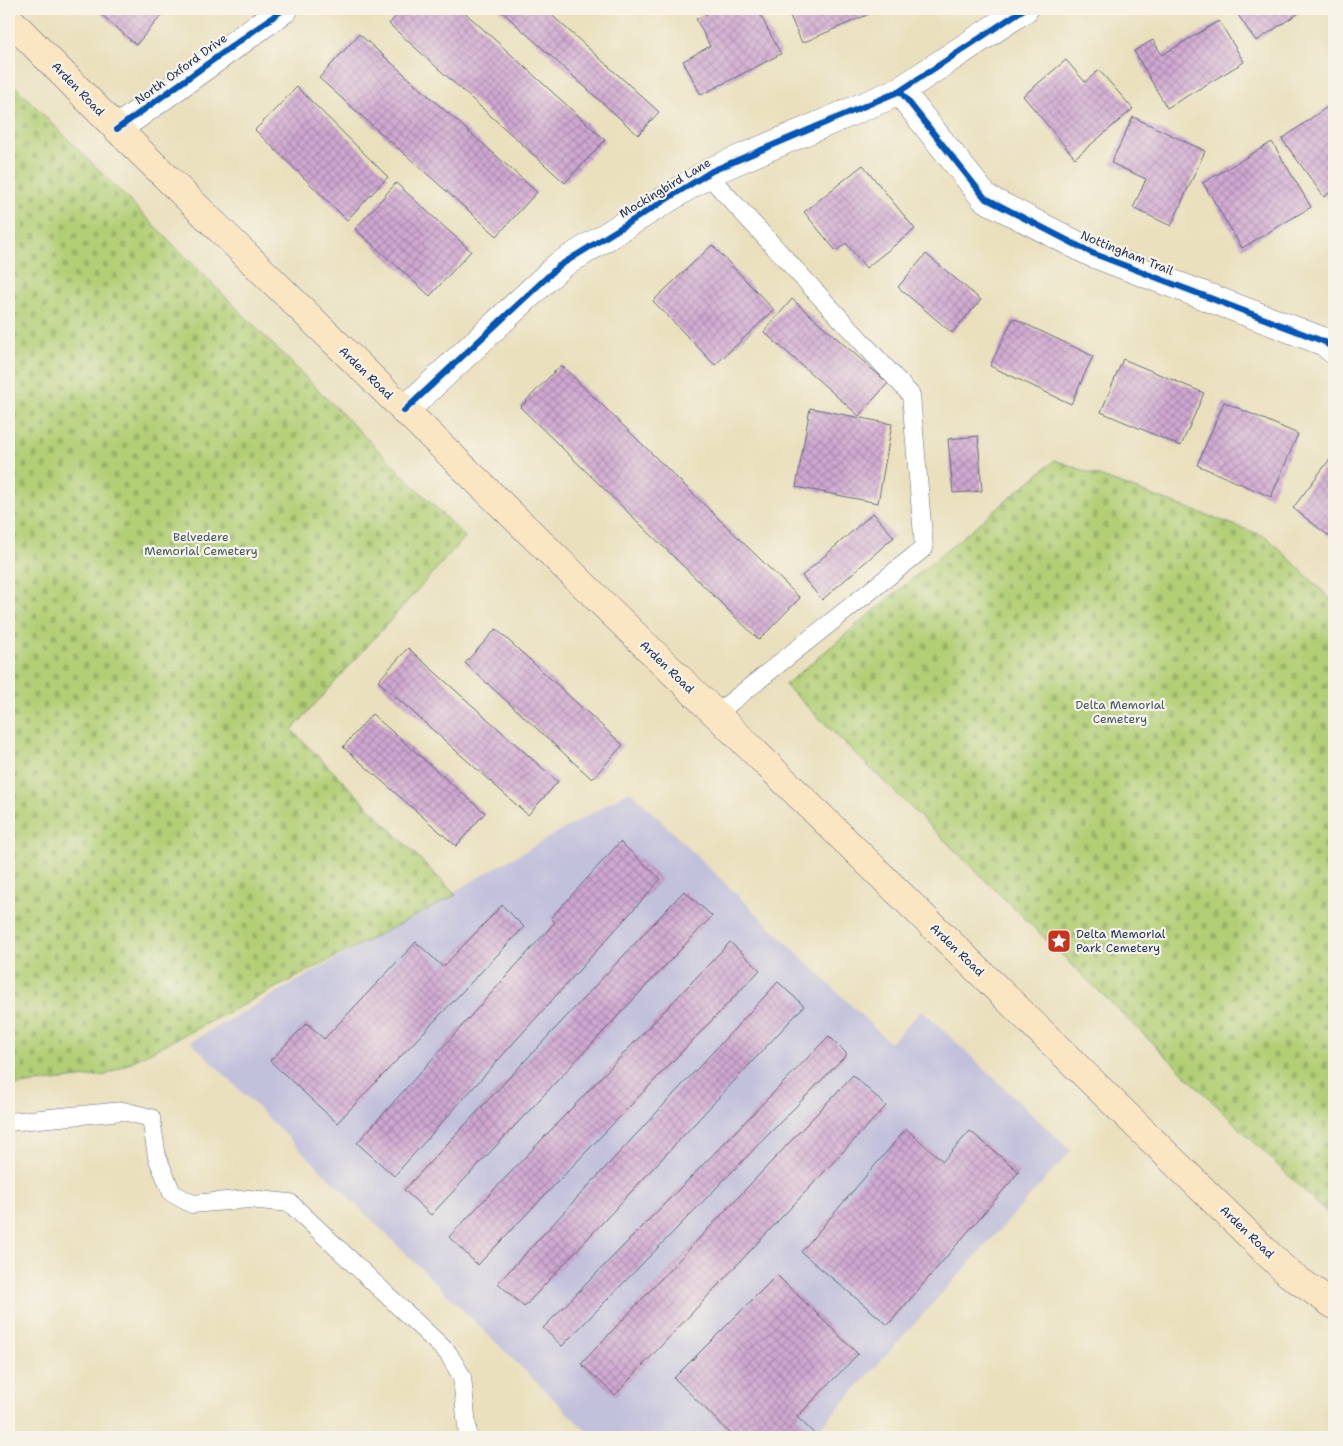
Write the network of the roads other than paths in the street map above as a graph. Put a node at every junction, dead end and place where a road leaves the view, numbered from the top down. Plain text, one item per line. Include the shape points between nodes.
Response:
1 (284, 9) edge
2 (1024, 9) edge
3 (9, 18) edge
4 (900, 90) junction
5 (117, 129) junction
6 (707, 174) junction
7 (1331, 342) edge
8 (404, 411) junction
9 (716, 714) junction
10 (9, 1122) edge
11 (1334, 1305) edge
12 (468, 1437) edge

1 - 5 street, North Oxford Drive
2 - 4 street, Mockingbird Lane
3 - 5 main road, Arden Road
4 - 6 street, Mockingbird Lane
4 - 7 street, Nottingham Trail via 985,198 1092,254
5 - 8 main road, Arden Road
6 - 8 street, Mockingbird Lane via 559,266
6 - 9 lane via 912,395 924,548
8 - 9 main road, Arden Road
9 - 11 main road, Arden Road via 1288,1273
10 - 12 lane via 123,1111 151,1118 157,1157 172,1193 192,1204 249,1199 290,1202 448,1353 462,1377

